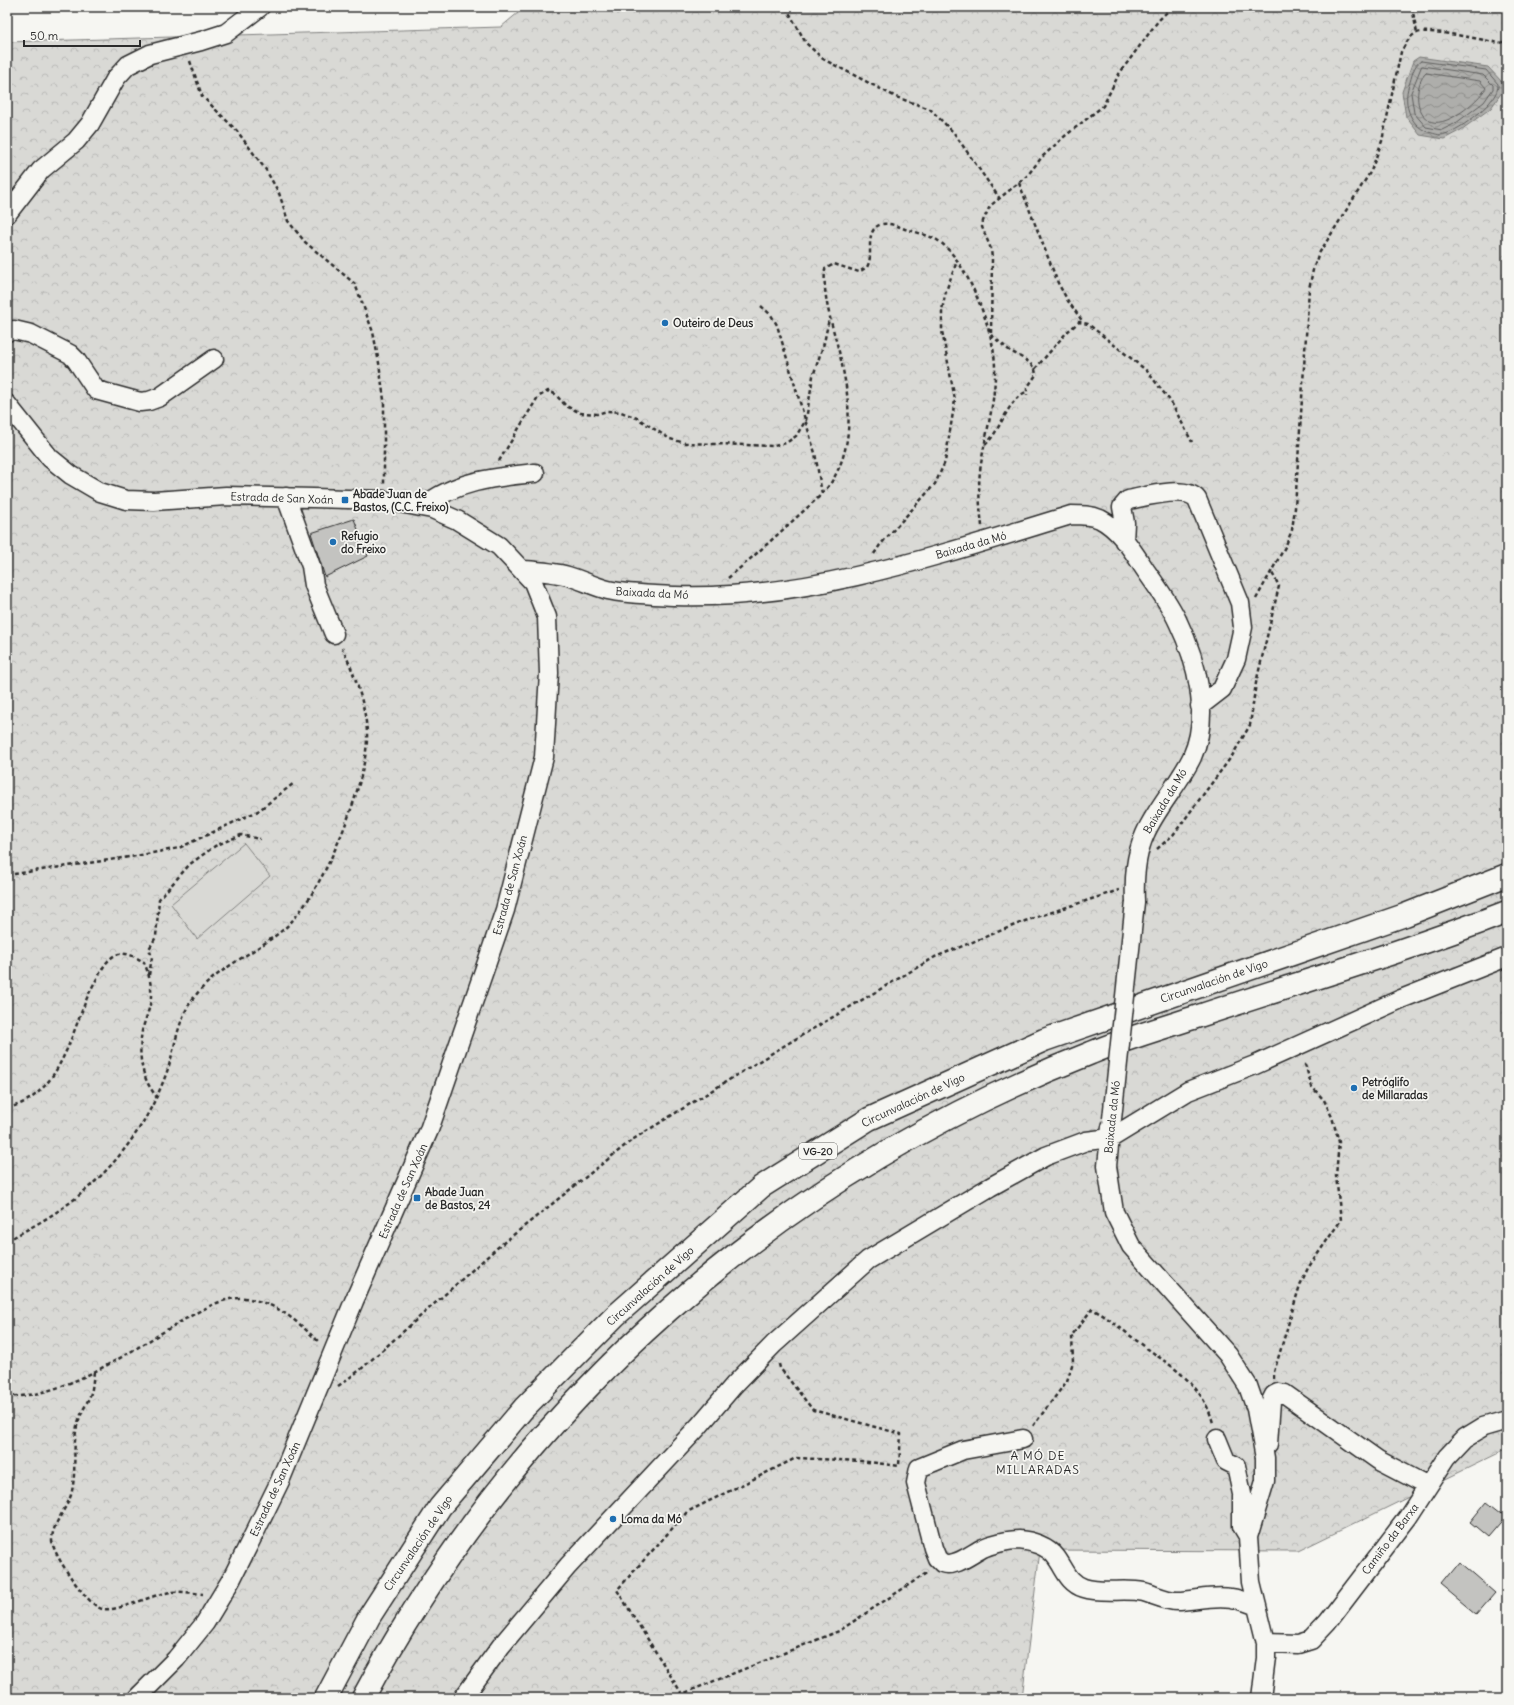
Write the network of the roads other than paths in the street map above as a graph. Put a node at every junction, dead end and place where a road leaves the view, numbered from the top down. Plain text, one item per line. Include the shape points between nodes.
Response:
1 (260, 7) edge
2 (7, 214) edge
3 (7, 332) edge
4 (214, 358) dead end
5 (7, 404) edge
6 (535, 473) dead end
7 (286, 497) junction
8 (423, 507) junction
9 (1124, 541) junction
10 (524, 570) junction
11 (334, 634) road end
12 (1200, 706) junction
13 (1507, 875) edge
14 (1507, 912) edge
15 (1507, 957) edge
16 (1111, 1138) junction
17 (1507, 1420) edge
18 (1023, 1439) road end
19 (1217, 1439) road end
20 (1265, 1458) junction
21 (1428, 1486) junction
22 (1248, 1537) junction
23 (1257, 1606) junction
24 (1266, 1643) junction
25 (137, 1698) edge
26 (326, 1698) edge
27 (363, 1698) edge
28 (463, 1698) edge
29 (1261, 1698) edge

1 - 2 street via 226,33 150,54 128,65 116,78 90,124 76,141 41,170
3 - 4 street via 14,330 31,334 70,354 96,390 140,402 160,397
5 - 7 street, Estrada de San Xoán via 50,458 71,475 100,492 126,500 154,501 226,496
6 - 8 street via 488,479 450,489
7 - 8 street, Estrada de San Xoán via 383,500
7 - 11 street via 311,566 314,585
8 - 10 street, Estrada de San Xoán via 463,523 499,546
9 - 10 street, Baixada da Mó via 1100,519 1088,515 1071,515 987,541 866,573 766,592 717,596 675,596 609,590 568,576
9 - 12 street, Baixada da Mó via 1163,595 1178,621 1190,651
9 - 12 street via 1125,523 1122,507 1128,500 1171,493 1187,493 1197,498 1240,603 1243,627 1236,659 1222,689
10 - 25 street, Estrada de San Xoán via 533,582 548,617 549,673 544,757 505,910 429,1130 354,1301 280,1481 221,1597 205,1623 176,1659
12 - 16 street, Baixada da Mó, bridge via 1199,736 1192,757 1145,834 1136,861
13 - 26 highway, Circunvalación de Vigo / VG-20 via 1405,915 1044,1040 869,1119 761,1187 615,1316 519,1414 440,1507 369,1617
14 - 27 highway via 1428,941 1095,1051 1041,1073 921,1132 867,1162 813,1197 695,1286 632,1343 561,1416 494,1495 458,1544 392,1646
15 - 16 street via 1188,1091
16 - 20 street, Baixada da Mó via 1107,1166 1114,1212 1131,1246 1228,1355 1244,1380 1256,1409
16 - 28 street via 1086,1141 1046,1156 990,1186 868,1260 774,1344 568,1566 501,1646
17 - 21 street, Camiño da Barxa via 1483,1427 1465,1438 1447,1457
18 - 23 street via 962,1450 919,1468 916,1482 933,1548 942,1563 952,1564 985,1547 1005,1542 1032,1542 1055,1556 1066,1575 1075,1584 1084,1588 1143,1592 1178,1601 1210,1597 1231,1598
19 - 22 street via 1226,1461 1236,1466 1242,1494 1242,1526
20 - 21 street via 1271,1401 1274,1395 1285,1394 1378,1460
20 - 22 street, Baixada da Mó via 1264,1481
21 - 24 street, Camiño da Barxa via 1408,1517 1327,1623 1311,1640 1298,1644
22 - 23 street, Baixada da Mó via 1251,1582
23 - 24 street, Baixada da Mó
24 - 29 street, Baixada da Mó

